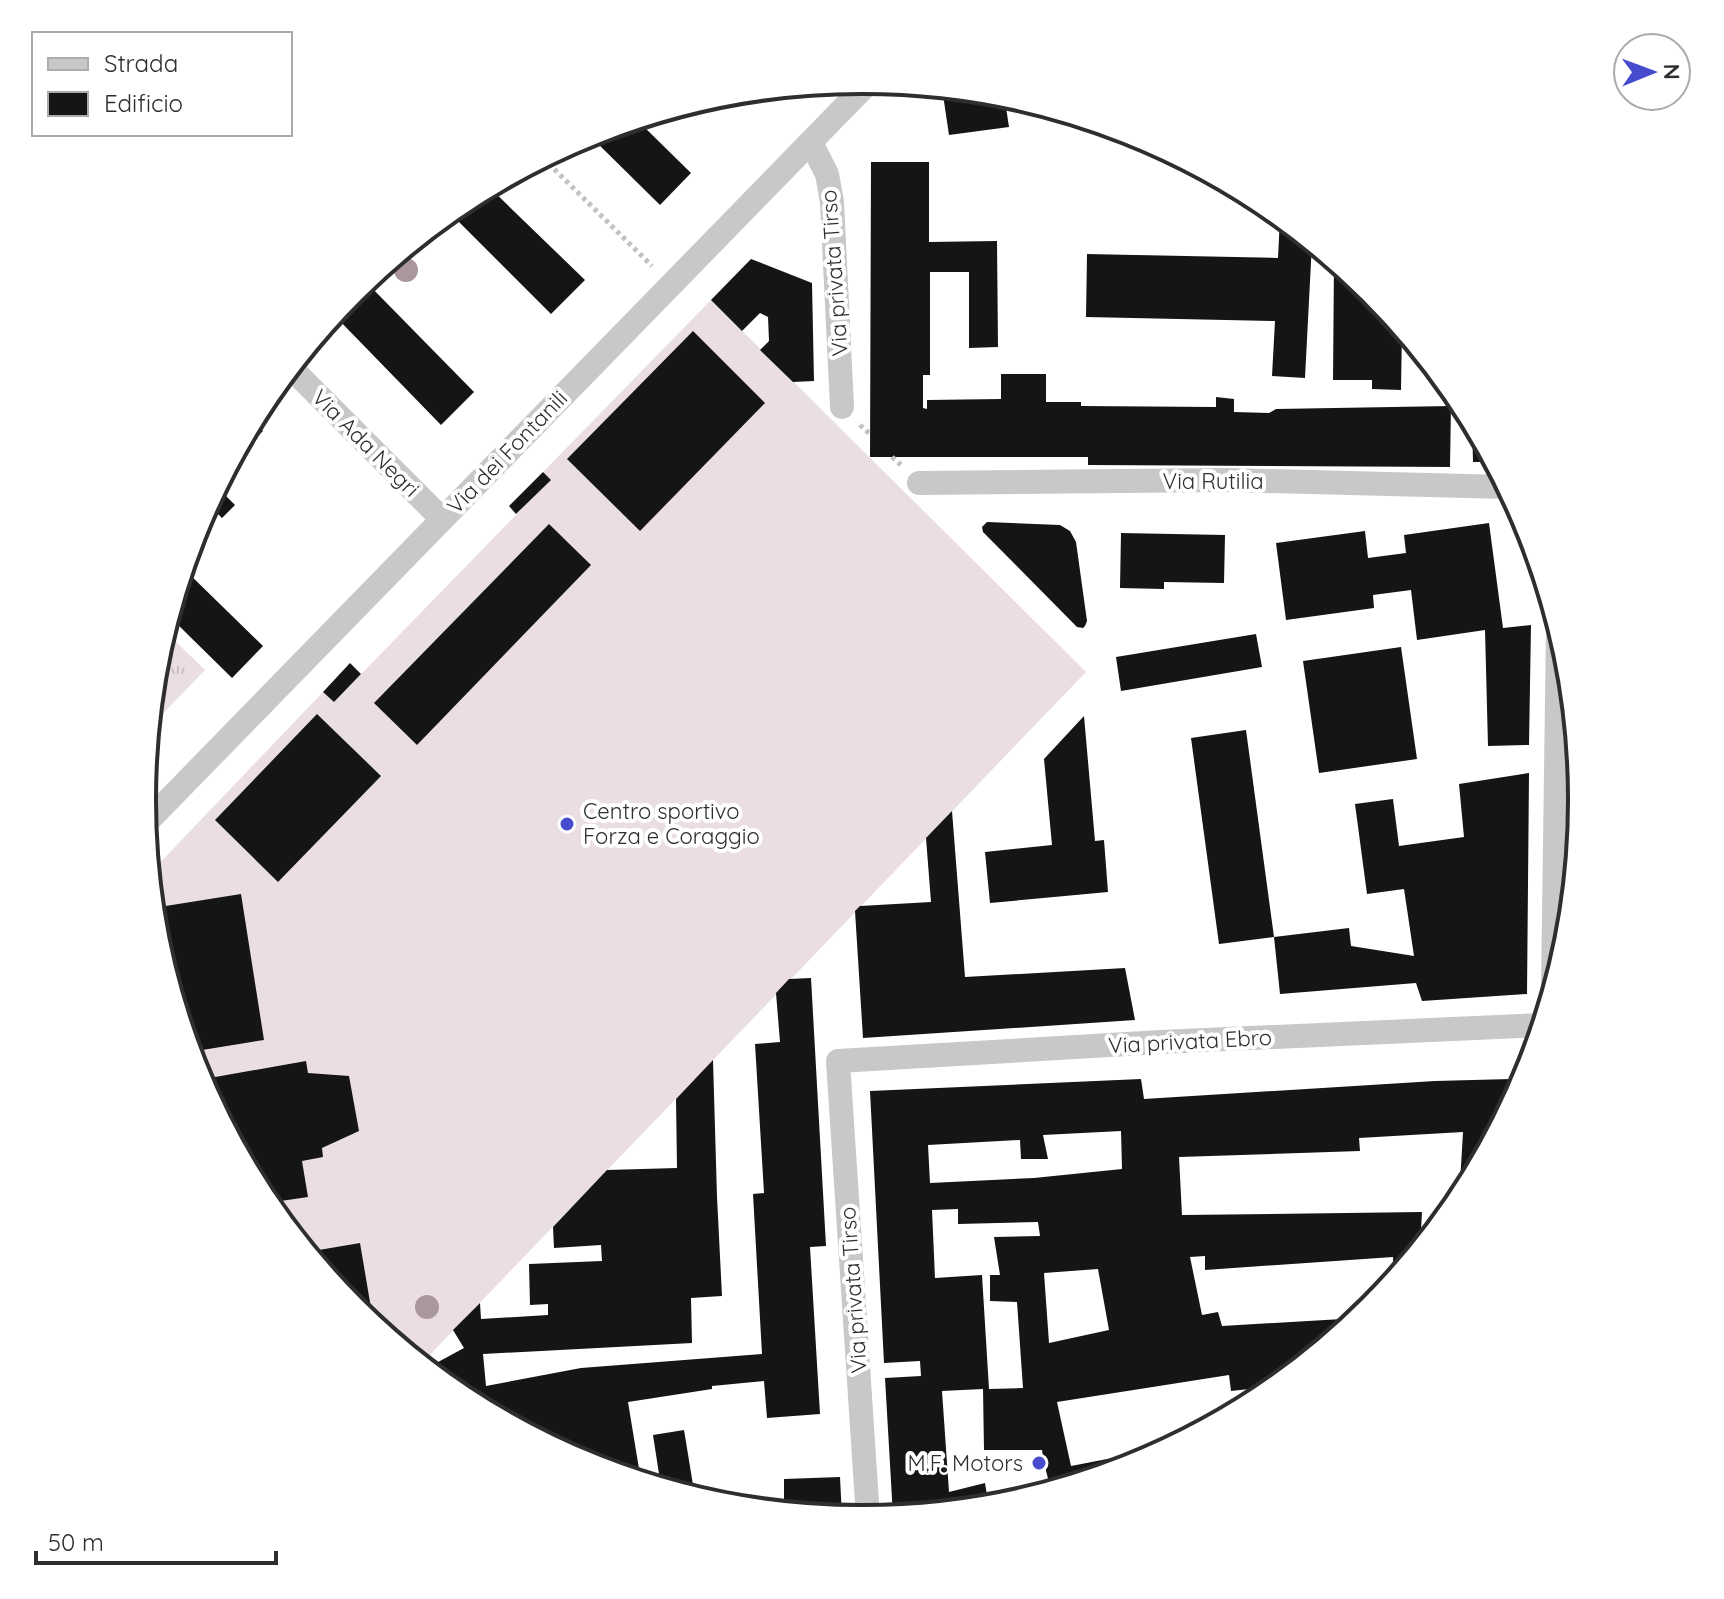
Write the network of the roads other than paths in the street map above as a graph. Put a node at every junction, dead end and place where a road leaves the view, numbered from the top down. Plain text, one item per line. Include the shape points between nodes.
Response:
1 (857, 94) edge
2 (811, 143) junction
3 (298, 375) edge
4 (842, 407) dead end
5 (919, 483) dead end
6 (1495, 487) edge
7 (442, 519) junction
8 (1568, 791) edge
9 (157, 812) edge
10 (1559, 903) edge
11 (1530, 1026) edge
12 (838, 1061) joint
13 (867, 1505) edge

1 - 2 street, Via dei Fontanili
2 - 4 street, Via privata Tirso via 827,174 832,202
2 - 7 street, Via dei Fontanili
3 - 7 street, Via Ada Negri
5 - 6 street, Via Rutilia via 1226,480
7 - 9 street, Via dei Fontanili
8 - 10 street
11 - 12 street, Via privata Ebro
12 - 13 street, Via privata Tirso

